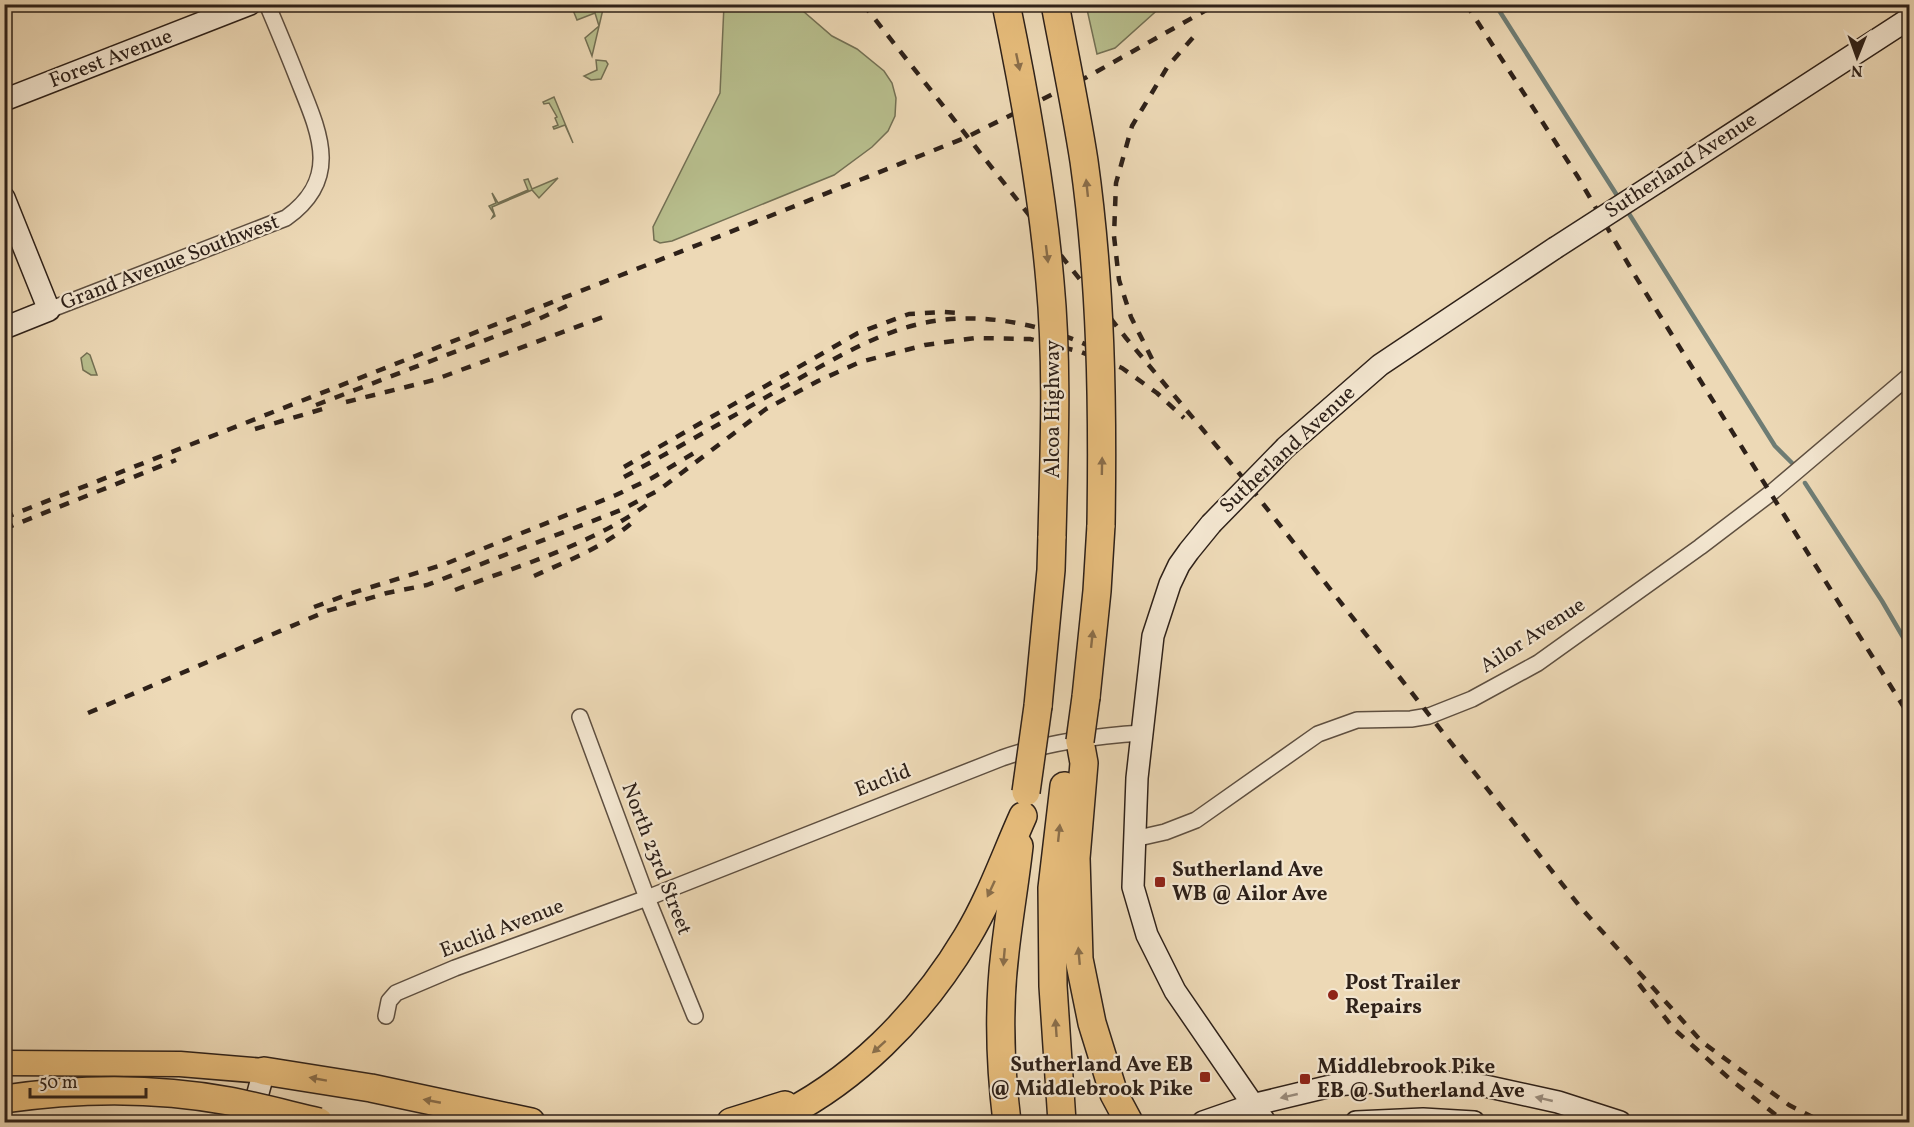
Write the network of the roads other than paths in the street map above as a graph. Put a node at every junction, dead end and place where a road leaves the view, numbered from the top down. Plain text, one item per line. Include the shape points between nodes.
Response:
1 (250, 4) edge
2 (267, 4) edge
3 (1006, 4) edge
4 (1055, 4) edge
5 (1910, 18) edge
6 (4, 100) edge
7 (4, 198) edge
8 (49, 310) junction
9 (4, 328) edge
10 (1910, 375) edge
11 (580, 717) dead end
12 (1142, 733) junction
13 (1073, 785) junction
14 (1024, 804) junction
15 (1134, 839) junction
16 (647, 898) junction
17 (386, 1016) dead end
18 (695, 1016) dead end
19 (4, 1063) edge
20 (264, 1071) junction
21 (823, 1091) junction
22 (4, 1099) edge
23 (1252, 1105) junction
24 (1062, 1115) edge
25 (249, 1122) edge
26 (319, 1122) edge
27 (531, 1122) edge
28 (731, 1122) edge
29 (770, 1122) edge
30 (1007, 1122) edge
31 (1128, 1122) edge
32 (1203, 1122) edge
33 (1265, 1122) edge
34 (1356, 1122) edge
35 (1474, 1122) edge
36 (1620, 1122) edge

1 - 6 street, Forest Avenue
2 - 8 street, Grand Avenue Southwest via 322,146 312,194 286,218
3 -> 14 highway, Alcoa Highway, bridge via 1038,176 1051,284 1055,390 1052,570
13 -> 4 highway, bridge via 1068,758 1080,741 1097,591 1103,435 1095,270 1084,161
5 - 12 street, Sutherland Avenue, bridge via 1380,365 1286,447 1211,524 1179,565 1153,636
7 - 8 street
8 - 9 street, Grand Avenue Southwest
10 - 15 street, Ailor Avenue via 1762,500 1538,663 1472,699 1430,716 1357,720 1318,734 1196,820
11 - 16 street, North 23rd Street
12 - 15 street, Sutherland Avenue
12 - 16 street, Euclid via 1085,737 1023,751
24 -> 13 highway via 1053,986 1052,888
31 -> 13 highway via 1114,1094 1092,1023 1079,959
14 -> 21 highway via 992,888 968,936 934,986 903,1025
14 -> 30 highway via 1000,1015
15 - 23 street, Sutherland Avenue via 1134,887 1147,935 1175,991
16 - 17 street, Euclid Avenue via 396,993 389,1000
16 - 18 street, North 23rd Street
19 - 20 main road via 180,1064
20 - 25 street
27 -> 20 highway via 371,1088
21 - 28 highway
21 - 29 highway
22 - 26 highway, bridge via 103,1089 176,1094 229,1101
23 - 32 street
23 - 33 street, Sutherland Avenue
36 -> 23 street via 1558,1102 1485,1086 1412,1079 1335,1085
34 - 35 street

